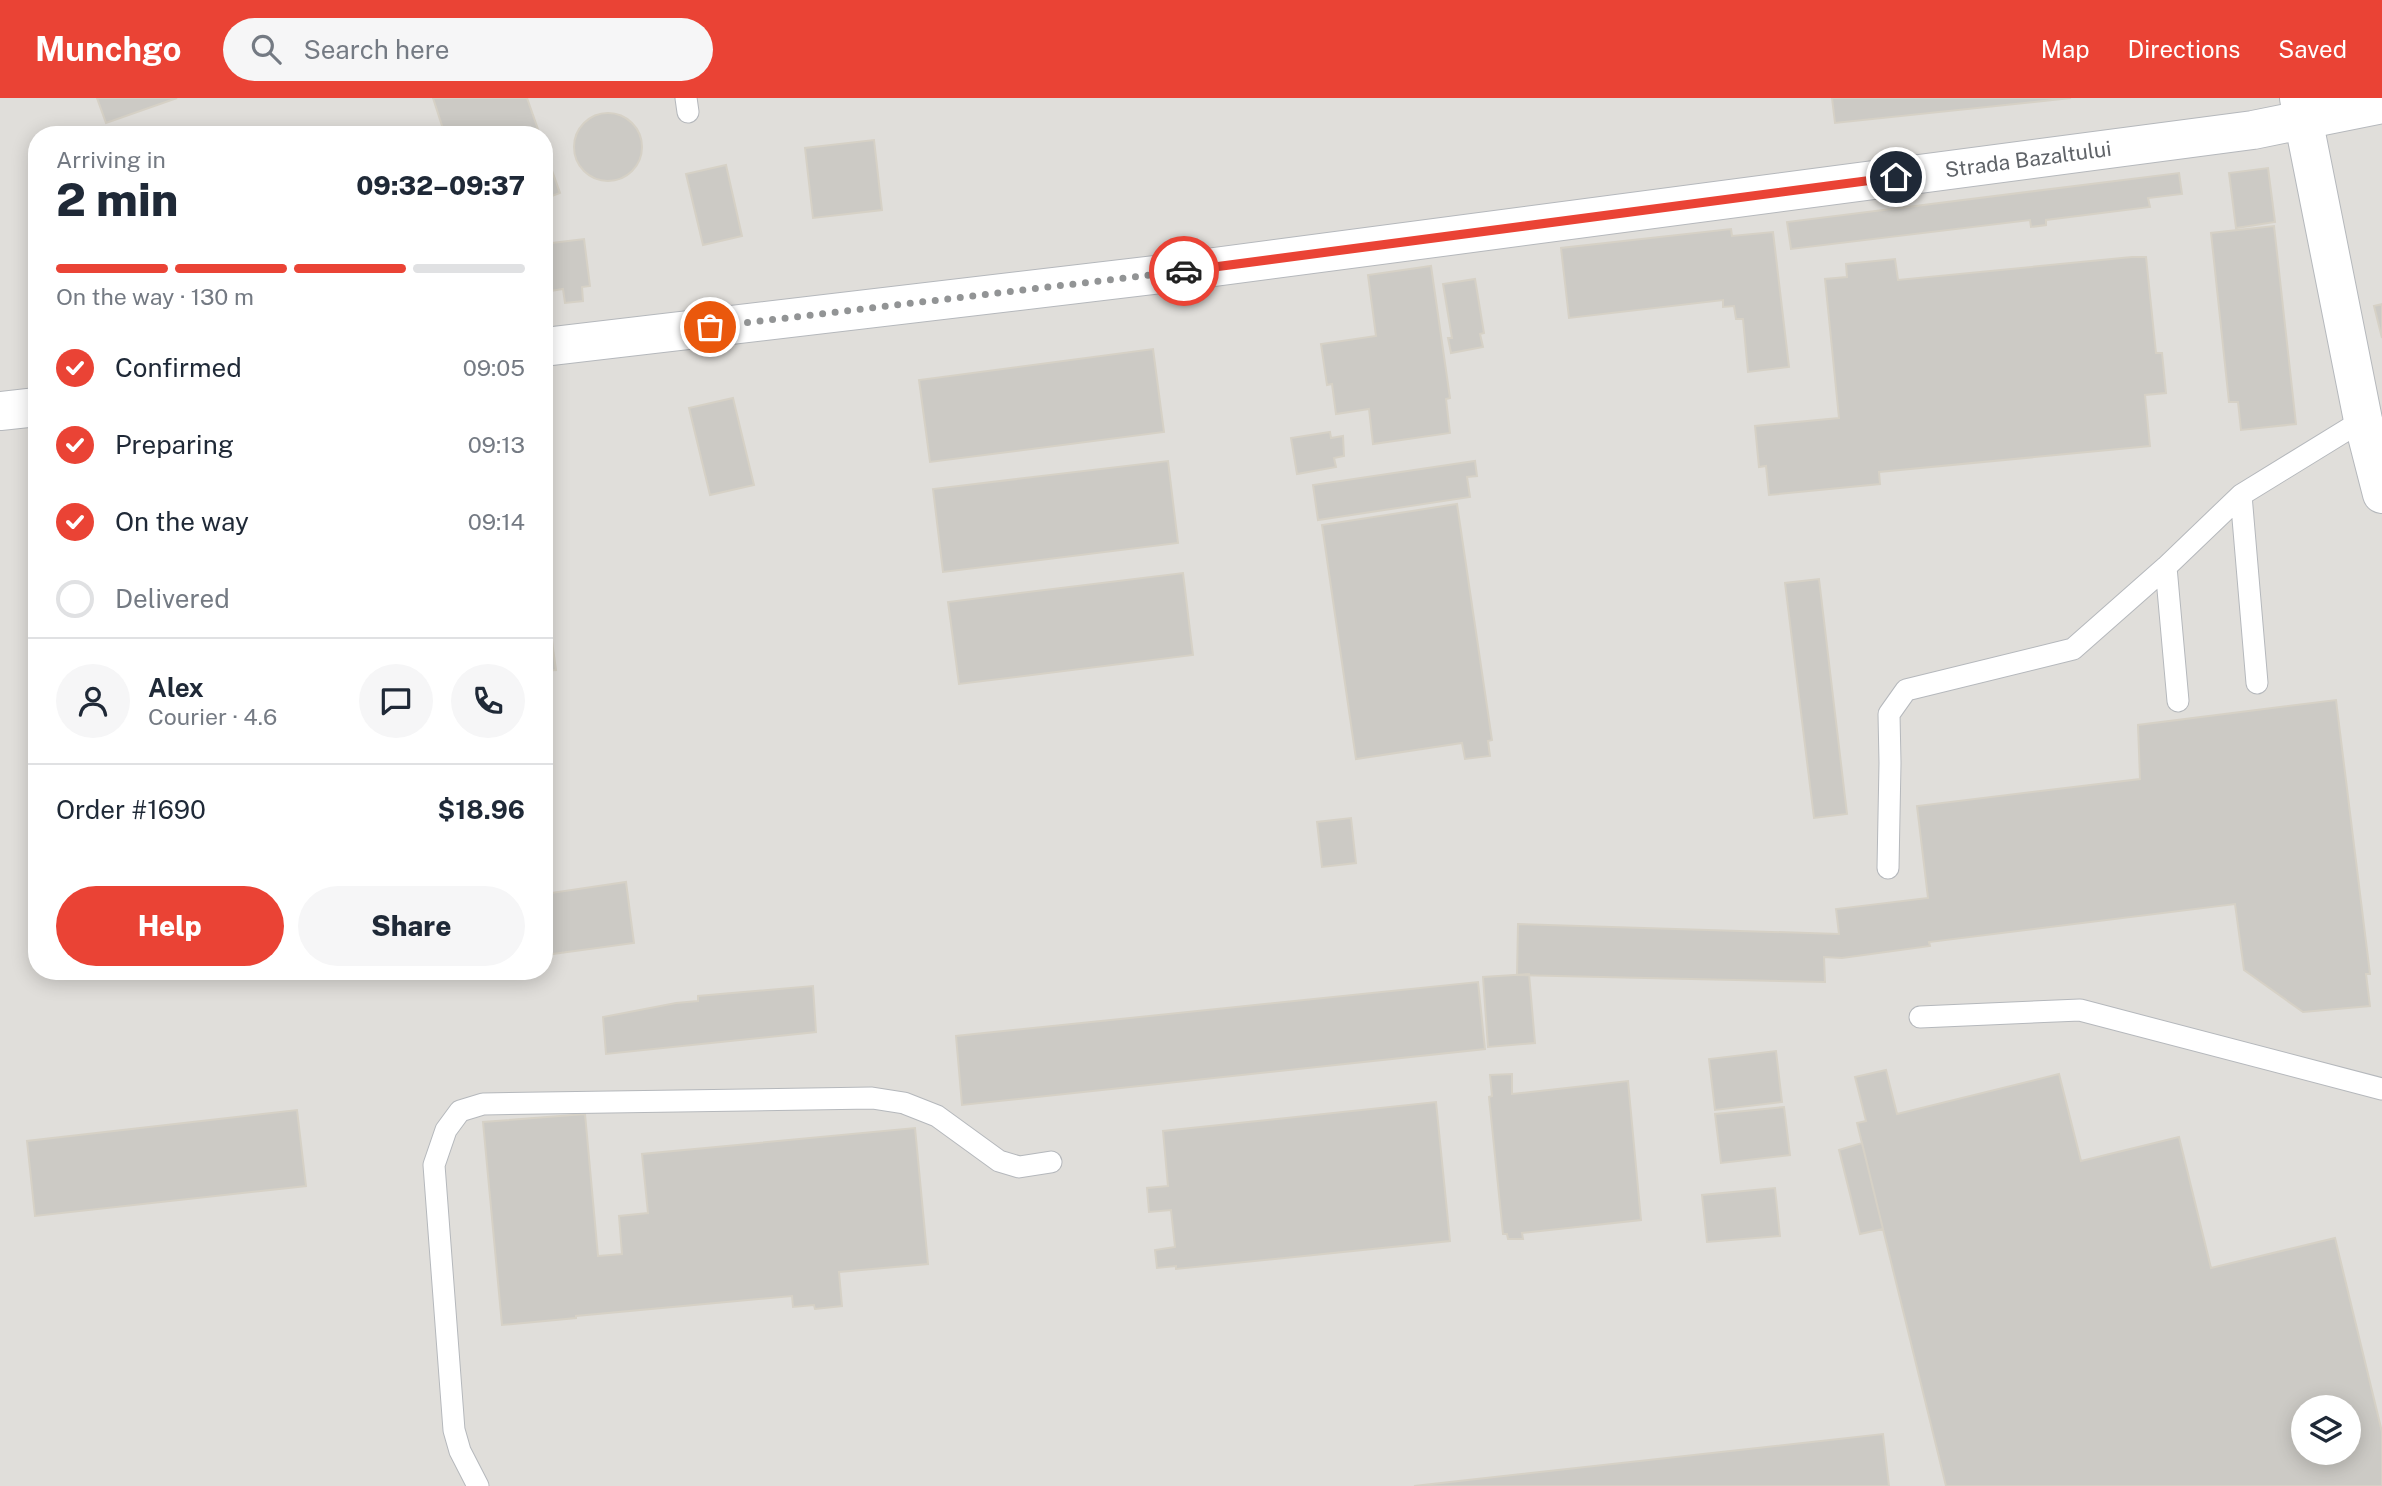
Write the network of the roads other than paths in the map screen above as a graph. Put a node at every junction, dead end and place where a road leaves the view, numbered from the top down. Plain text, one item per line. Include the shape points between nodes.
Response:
1 (2382, 104) edge
2 (2302, 109) edge
3 (553, 346) edge
4 (28, 408) edge
5 (0, 411) edge
6 (2363, 420) junction
7 (2382, 494) edge
8 (2241, 495) junction
9 (2166, 567) junction
10 (2257, 683) dead end
11 (2178, 701) dead end
12 (1888, 868) dead end
13 (1920, 1017) dead end
14 (2382, 1089) edge
15 (1051, 1162) dead end
16 (478, 1486) edge

1 - 2 street, Strada Bazaltului
2 - 3 street, Strada Bazaltului via 2239,132 1181,271
2 - 6 street
4 - 5 street
6 - 7 street
6 - 8 lane
8 - 9 lane
8 - 10 lane
9 - 11 lane
9 - 12 lane via 2073,649 1906,690 1889,714
13 - 14 lane via 2080,1010
15 - 16 lane via 1019,1167 999,1161 937,1116 904,1103 872,1098 483,1104 460,1111 446,1130 434,1165 454,1430

